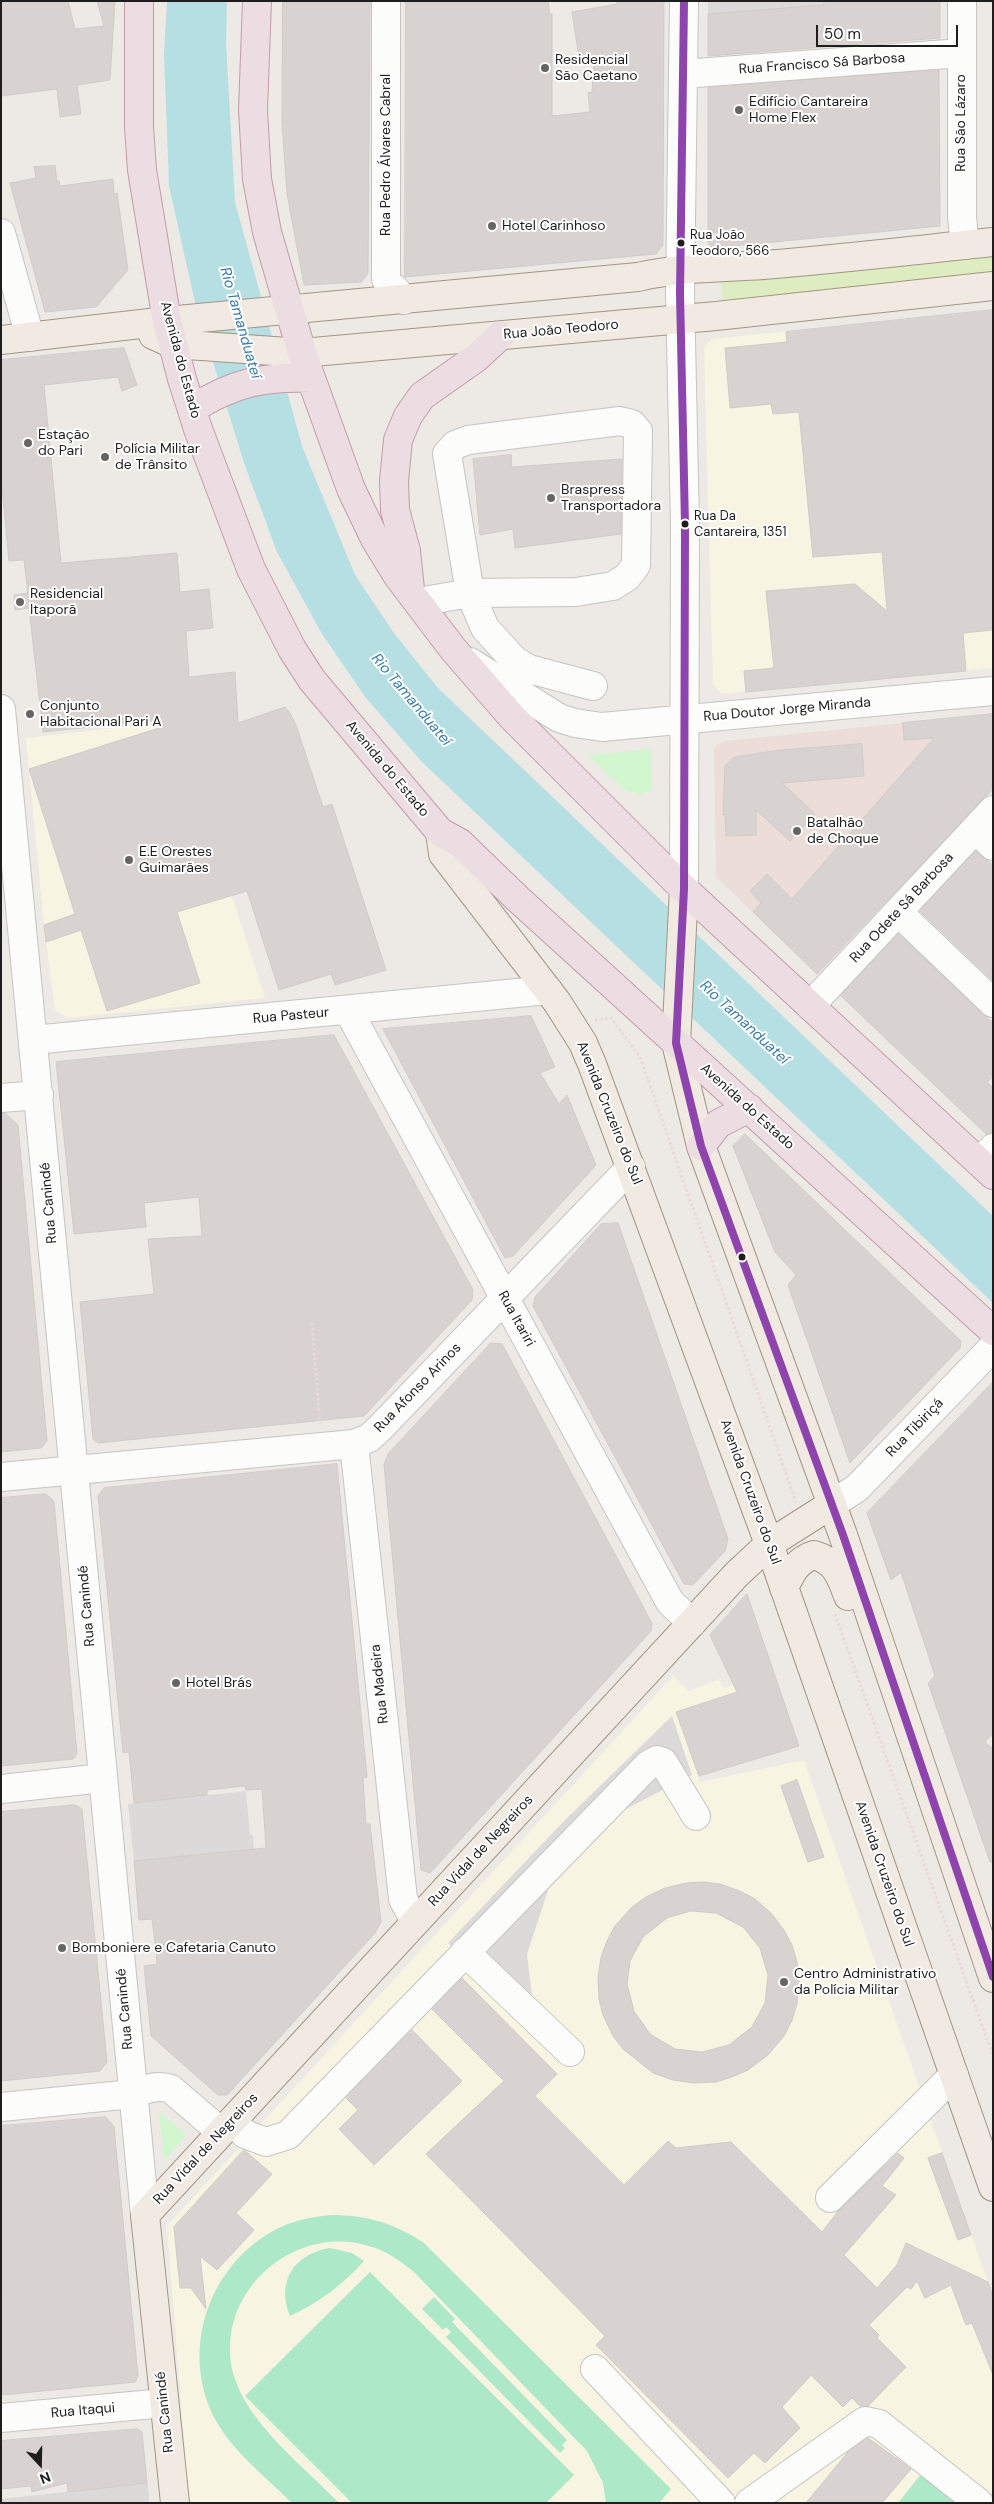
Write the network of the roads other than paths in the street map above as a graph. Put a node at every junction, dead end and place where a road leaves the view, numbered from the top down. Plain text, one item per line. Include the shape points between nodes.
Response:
1 (139, 1) edge
2 (258, 1) edge
3 (386, 1) edge
4 (684, 1) edge
5 (962, 1) edge
6 (961, 53) junction
7 (683, 74) junction
8 (1, 233) edge
9 (993, 242) edge
10 (966, 245) junction
11 (993, 262) edge
12 (681, 270) junction
13 (993, 286) edge
14 (404, 300) junction
15 (280, 311) junction
16 (681, 319) junction
17 (180, 333) junction
18 (500, 336) junction
19 (30, 337) junction
20 (1, 340) edge
21 (295, 366) junction
22 (201, 403) junction
23 (470, 593) junction
24 (414, 597) junction
25 (453, 649) junction
26 (592, 686) dead end
27 (993, 691) edge
28 (2, 715) edge
29 (685, 720) junction
30 (987, 828) edge
31 (440, 832) junction
32 (684, 889) junction
33 (898, 912) junction
34 (548, 990) junction
35 (993, 1003) edge
36 (810, 1006) junction
37 (348, 1010) junction
38 (33, 1040) junction
39 (676, 1043) junction
40 (39, 1095) junction
41 (1, 1098) edge
42 (749, 1108) junction
43 (702, 1146) junction
44 (988, 1162) edge
45 (631, 1167) junction
46 (505, 1298) junction
47 (993, 1331) edge
48 (993, 1347) edge
49 (354, 1444) junction
50 (74, 1470) junction
51 (1, 1477) edge
52 (832, 1504) junction
53 (769, 1544) junction
54 (784, 1588) junction
55 (692, 1623) junction
56 (901, 1702) junction
57 (103, 1778) junction
58 (1, 1789) edge
59 (696, 1816) dead end
60 (415, 1921) junction
61 (465, 1952) junction
62 (993, 1978) edge
63 (570, 2052) dead end
64 (954, 2075) junction
65 (133, 2094) junction
66 (1, 2107) edge
67 (227, 2126) junction
68 (993, 2187) edge
69 (830, 2198) dead end
70 (144, 2215) junction
71 (595, 2369) dead end
72 (164, 2403) junction
73 (1, 2418) edge
74 (175, 2503) edge
75 (721, 2503) edge
76 (749, 2503) edge
77 (979, 2503) edge

1 - 17 highway, Avenida do Estado via 142,170
2 - 15 highway via 253,110 257,179
3 - 14 street, Rua Pedro Álvares Cabral via 386,279
4 - 7 street
5 - 6 street, Rua São Lázaro
6 - 7 street, Rua Francisco Sá Barbosa
6 - 10 street, Rua São Lázaro via 962,218
7 - 12 street
8 - 19 street
9 - 10 main road
10 - 11 main road
10 - 12 main road
12 - 14 main road
12 - 16 street
13 - 16 main road, Rua João Teodoro
14 - 15 main road
15 - 17 main road
15 - 21 highway
16 - 18 main road, Rua João Teodoro
16 - 29 street
17 - 19 main road, Rua João Teodoro via 133,325
17 - 21 main road, Rua João Teodoro
17 - 22 highway, Avenida do Estado
18 - 21 main road, Rua João Teodoro
18 - 24 highway via 476,358 422,396 408,416 398,440 395,510
19 - 20 main road, Rua João Teodoro
21 - 22 highway via 247,382
21 - 24 highway via 375,539
22 - 31 highway, Avenida do Estado via 251,569 292,649 312,680
23 - 23 street via 576,592 613,586 627,577 636,565 638,432 632,424 620,421 468,440 455,445 447,454
23 - 24 street
23 - 26 street via 485,628 514,660 529,669
24 - 25 highway
25 - 29 street, Rua Doutor Jorge Miranda via 532,702 575,724 602,727
25 - 32 highway via 512,718
27 - 29 street, Rua Doutor Jorge Miranda
28 - 38 street, Rua Canindé
29 - 32 street
30 - 33 street, Rua Odete Sá Barbosa
31 - 34 main road, Avenida Cruzeiro do Sul via 443,854
31 - 39 highway, Avenida do Estado via 460,843
32 - 36 highway
32 - 39 main road
33 - 35 street
33 - 36 street, Rua Odete Sá Barbosa
34 - 37 street, Rua Pasteur
34 - 45 main road, Avenida Cruzeiro do Sul via 583,1043
36 - 44 highway
37 - 38 street, Rua Pasteur
37 - 46 street, Rua Itariri
38 - 40 street, Rua Canindé
39 - 42 highway, Avenida do Estado
39 - 43 main road
40 - 41 street
40 - 50 street, Rua Canindé
42 - 43 highway via 718,1124
42 - 47 highway, Avenida do Estado
43 - 52 main road
45 - 46 street, Rua Afonso Arinos
45 - 53 main road, Avenida Cruzeiro do Sul
46 - 49 street, Rua Afonso Arinos via 375,1433
46 - 55 street, Rua Itariri via 670,1602
48 - 52 street, Rua Tibiriçá via 857,1488
49 - 50 street, Rua Afonso Arinos
49 - 60 street, Rua Madeira via 403,1899
50 - 51 street, Rua Afonso Arinos
50 - 57 street, Rua Canindé
52 - 53 main road, Rua Vidal de Negreiros
52 - 56 main road
53 - 54 main road, Avenida Cruzeiro do Sul
53 - 55 main road, Rua Vidal de Negreiros
54 - 56 main road via 794,1568 808,1557 814,1555 832,1563 840,1574 883,1690
54 - 64 main road, Avenida Cruzeiro do Sul
55 - 60 main road, Rua Vidal de Negreiros
56 - 62 main road
57 - 58 street
57 - 65 street, Rua Canindé
59 - 61 street via 663,1762 657,1760 648,1765
60 - 67 main road, Rua Vidal de Negreiros
61 - 63 street
61 - 67 street via 288,2134 266,2142
64 - 68 main road, Avenida Cruzeiro do Sul
64 - 69 street
65 - 66 street
65 - 67 street via 163,2086
65 - 70 street, Rua Canindé
67 - 70 main road, Rua Vidal de Negreiros
70 - 72 main road, Rua Canindé
71 - 75 street
72 - 73 street, Rua Itaqui
72 - 74 main road, Rua Canindé
76 - 77 street via 865,2421 879,2424

